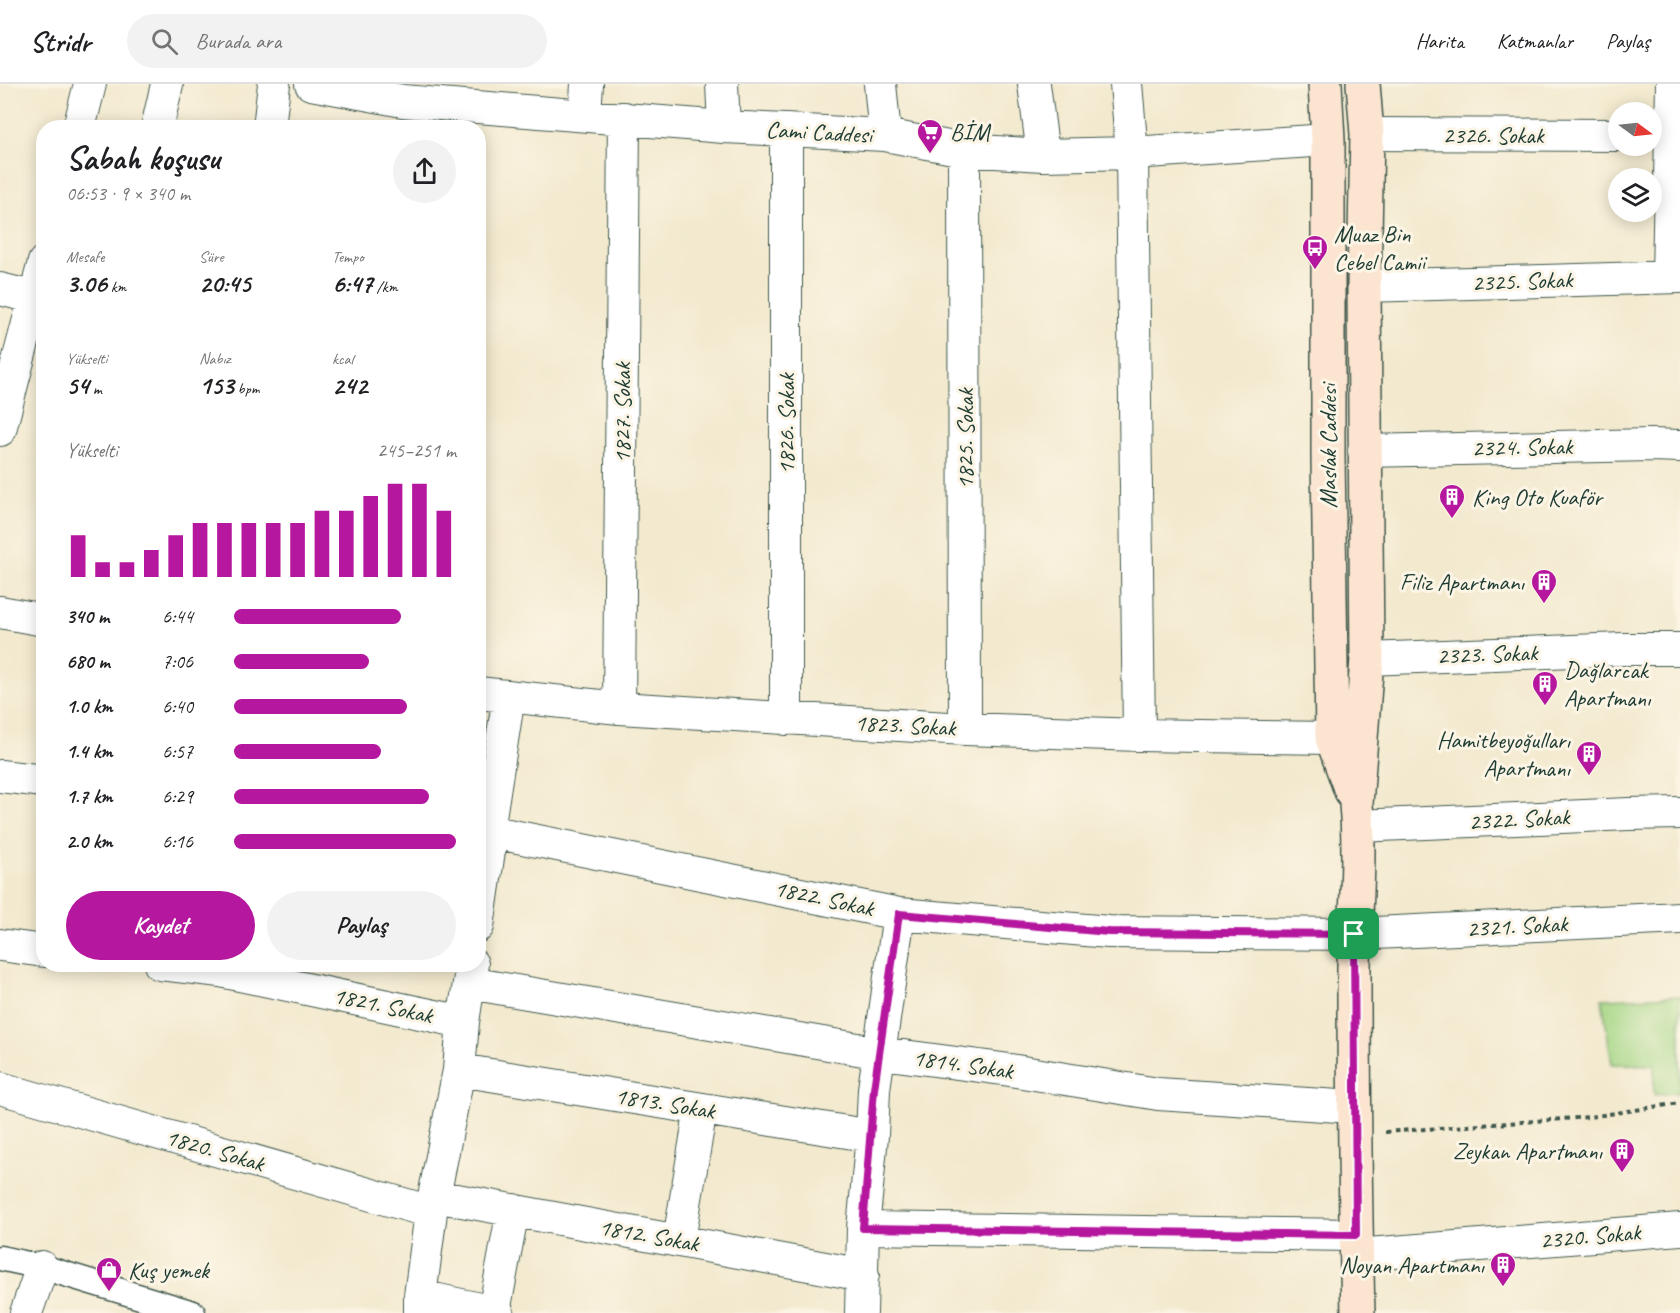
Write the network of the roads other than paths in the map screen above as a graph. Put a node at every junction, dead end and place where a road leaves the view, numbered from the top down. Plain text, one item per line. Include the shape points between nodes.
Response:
1 (90, 84) edge
2 (167, 84) edge
3 (274, 84) edge
4 (311, 84) edge
5 (587, 84) edge
6 (722, 84) edge
7 (880, 84) edge
8 (1034, 84) edge
9 (1126, 84) edge
10 (1325, 84) edge
11 (1363, 84) edge
12 (1672, 84) edge
13 (403, 114) edge
14 (585, 115) junction
15 (473, 117) edge
16 (624, 118) junction
17 (81, 120) edge
18 (159, 120) edge
19 (270, 120) edge
20 (724, 127) junction
21 (786, 130) junction
22 (1367, 134) junction
23 (885, 135) junction
24 (1608, 135) edge
25 (1668, 136) edge
26 (1328, 140) junction
27 (964, 150) junction
28 (1132, 153) junction
29 (1043, 156) junction
30 (1674, 277) edge
31 (1364, 286) junction
32 (0, 289) edge
33 (36, 298) edge
34 (36, 309) edge
35 (0, 430) edge
36 (1680, 446) edge
37 (1364, 451) junction
38 (0, 612) edge
39 (36, 615) edge
40 (1680, 649) edge
41 (1367, 659) junction
42 (494, 694) edge
43 (619, 708) junction
44 (786, 719) junction
45 (965, 729) junction
46 (1139, 735) junction
47 (1332, 738) junction
48 (0, 776) edge
49 (36, 780) edge
50 (1680, 813) edge
51 (1357, 815) junction
52 (486, 827) edge
53 (486, 830) edge
54 (899, 914) junction
55 (1680, 918) edge
56 (1354, 934) junction
57 (0, 945) edge
58 (36, 950) edge
59 (226, 972) edge
60 (470, 974) edge
61 (463, 1022) junction
62 (881, 1053) junction
63 (459, 1070) junction
64 (0, 1088) edge
65 (701, 1109) junction
66 (1354, 1121) junction
67 (872, 1136) junction
68 (433, 1204) junction
69 (513, 1210) junction
70 (863, 1228) junction
71 (1680, 1229) edge
72 (679, 1240) junction
73 (1356, 1245) junction
74 (0, 1258) edge
75 (42, 1267) junction
76 (862, 1275) junction
77 (420, 1305) edge
78 (26, 1313) edge
79 (194, 1313) edge
80 (496, 1313) edge
81 (861, 1313) edge
82 (1358, 1313) edge

1 - 17 street
2 - 18 street
3 - 19 street
4 - 13 street, Cami Caddesi
5 - 14 street
6 - 20 street
7 - 23 street
8 - 29 street
9 - 28 street
10 - 26 main road, Maslak Caddesi
11 - 22 main road, Maslak Caddesi
12 - 25 street
13 - 15 street, Cami Caddesi
14 - 15 street, Cami Caddesi
14 - 16 street, Cami Caddesi
16 - 20 street, Cami Caddesi
16 - 43 street, 1827. Sokak
20 - 21 street, Cami Caddesi
21 - 23 street, Cami Caddesi
21 - 44 street, 1826. Sokak
22 - 24 street, 2326. Sokak
22 - 31 main road, Maslak Caddesi
23 - 27 street, Cami Caddesi
25 - 30 street
26 - 28 street, Cami Caddesi
26 - 47 main road, Maslak Caddesi
27 - 29 street, Cami Caddesi
27 - 45 street, 1825. Sokak
28 - 29 street, Cami Caddesi
28 - 46 street
30 - 31 street, 2325. Sokak
31 - 37 main road, Maslak Caddesi
32 - 33 street
34 - 35 street
36 - 37 street, 2324. Sokak
37 - 41 main road, Maslak Caddesi
38 - 39 street
40 - 41 street, 2323. Sokak
41 - 51 main road, Maslak Caddesi
42 - 43 street, 1823. Sokak
42 - 52 street via 490,817
43 - 44 street, 1823. Sokak
44 - 45 street, 1823. Sokak
45 - 46 street, 1823. Sokak
46 - 47 street, 1823. Sokak
47 - 51 main road, Maslak Caddesi
48 - 49 street
50 - 51 street, 2322. Sokak
51 - 56 main road, Maslak Caddesi
53 - 54 street, 1822. Sokak
54 - 56 street, 1822. Sokak via 1109,932
54 - 62 street
55 - 56 street, 2321. Sokak
56 - 66 main road, Maslak Caddesi
57 - 58 street
59 - 61 street, 1821. Sokak
60 - 61 street
60 - 62 street, 1814. Sokak
61 - 63 street
62 - 66 street, 1814. Sokak
62 - 67 street via 874,1089
63 - 65 street, 1813. Sokak
63 - 68 street
64 - 68 street, 1820. Sokak
65 - 67 street, 1813. Sokak
65 - 72 street
66 - 73 main road, Maslak Caddesi
67 - 70 street
68 - 69 street, 1812. Sokak
68 - 77 street
69 - 72 street, 1812. Sokak
69 - 80 street
70 - 73 street, 2320. Sokak
70 - 76 street
71 - 73 street, 2320. Sokak
72 - 76 street, 1812. Sokak
73 - 82 main road, Maslak Caddesi
74 - 75 street
75 - 78 street
75 - 79 street
76 - 81 street
77 - 80 street

